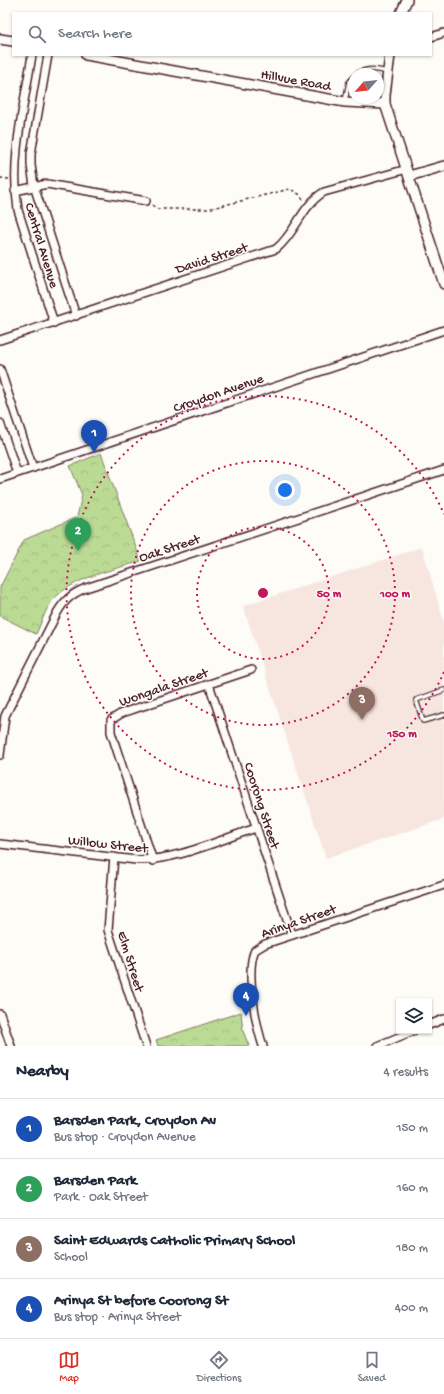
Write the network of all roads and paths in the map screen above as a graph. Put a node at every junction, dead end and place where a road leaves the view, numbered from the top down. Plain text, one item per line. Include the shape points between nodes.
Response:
1 (407, 0) edge
2 (401, 12) edge
3 (444, 33) edge
4 (432, 37) edge
5 (0, 39) edge
6 (12, 41) edge
7 (32, 56) edge
8 (48, 56) edge
9 (91, 56) edge
10 (390, 56) edge
11 (384, 72) edge
12 (387, 72) junction
13 (348, 86) edge
14 (344, 102) junction
15 (385, 104) junction
16 (444, 166) edge
17 (408, 173) junction
18 (34, 186) junction
19 (15, 191) junction
20 (146, 201) joint
21 (307, 206) junction
22 (444, 284) edge
23 (76, 316) junction
24 (54, 323) junction
25 (444, 330) edge
26 (0, 340) edge
27 (0, 369) edge
28 (0, 423) edge
29 (33, 468) junction
30 (444, 470) edge
31 (17, 473) junction
32 (0, 479) edge
33 (251, 670) dead end
34 (209, 684) junction
35 (444, 690) edge
36 (444, 715) edge
37 (0, 755) edge
38 (256, 828) junction
39 (0, 844) edge
40 (114, 857) junction
41 (153, 861) junction
42 (444, 885) edge
43 (292, 935) junction
44 (0, 1014) edge
45 (444, 1019) edge
46 (432, 1024) edge
47 (406, 1034) edge
48 (11, 1046) edge
49 (146, 1046) edge
50 (263, 1046) edge
51 (377, 1046) edge

1 - 2 street
3 - 4 street
5 - 6 street
7 - 19 street, Central Avenue via 17,142
8 - 18 street, Central Avenue via 32,148
9 - 14 street, Hillvue Road
10 - 12 street
11 - 12 lane
12 - 15 street
13 - 14 lane
14 - 15 street, Hillvue Road
15 - 17 street
16 - 17 street
17 - 21 street, David Street via 324,192
17 - 22 street
18 - 19 street
18 - 20 street via 47,184
18 - 23 street, Central Avenue
19 - 24 street, Central Avenue via 18,210
20 - 21 path via 158,209 208,209 290,189 300,194
21 - 23 street, David Street via 287,238 276,249
23 - 24 street, David Street
24 - 26 street, David Street
25 - 29 street, Croydon Avenue
27 - 29 street
28 - 31 street
29 - 31 street, Croydon Avenue
30 - 37 street, Oak Street via 89,587 70,596 57,613 5,716
31 - 32 street, Croydon Avenue
33 - 34 street, Wongala Street
34 - 38 street, Coorong Street
34 - 41 street, Wongala Street via 122,713 111,720 111,732
35 - 36 lane via 416,700 423,721
38 - 41 street, Willow Street
38 - 43 street, Coorong Street
39 - 40 street, Willow Street
40 - 41 street, Willow Street
40 - 49 street, Elm Street via 108,930
42 - 43 street, Arinya Street
43 - 50 street, Arinya Street via 259,946 252,955 255,1014
44 - 48 street
45 - 46 street
47 - 51 street

